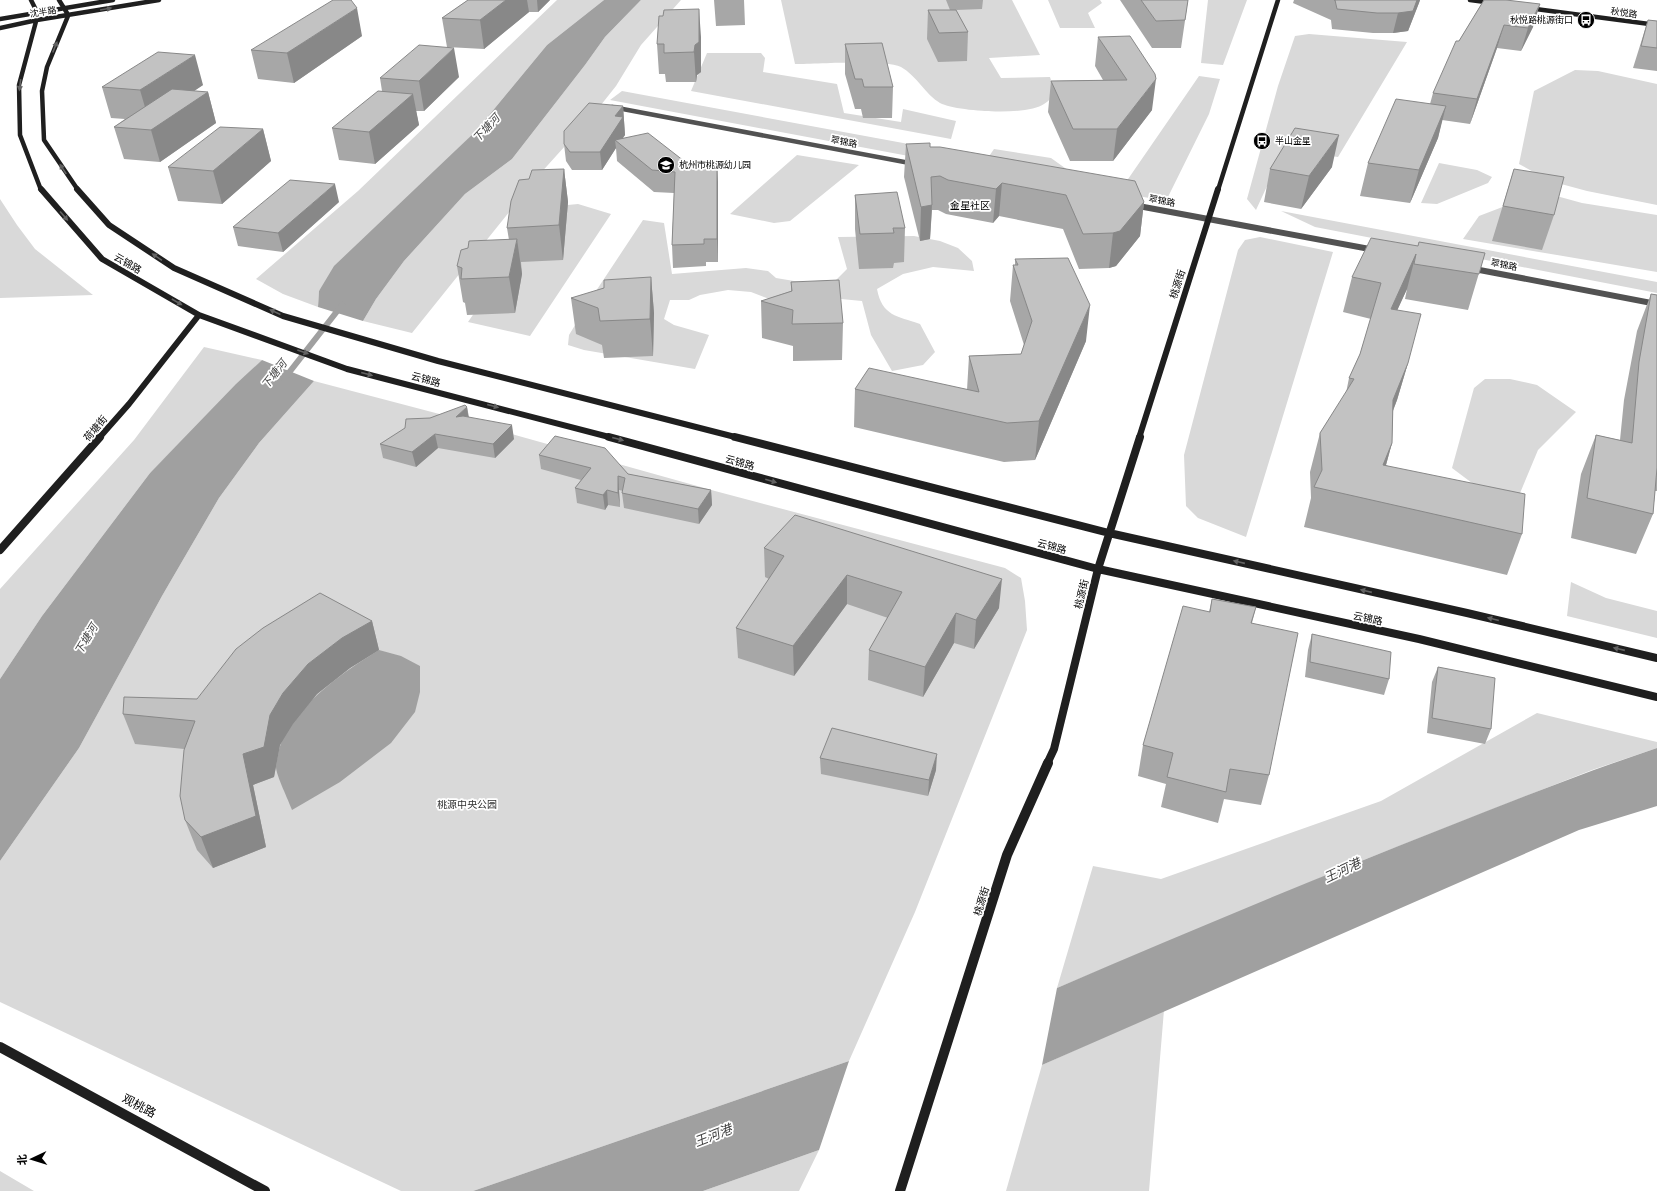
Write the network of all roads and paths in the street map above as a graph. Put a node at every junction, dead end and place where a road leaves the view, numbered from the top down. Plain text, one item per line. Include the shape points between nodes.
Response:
1 (31, 0) edge
2 (59, 0) edge
3 (113, 0) edge
4 (159, 0) edge
5 (1278, 0) edge
6 (1470, 0) edge
7 (1500, 4) edge
8 (1522, 7) edge
9 (65, 8) junction
10 (38, 14) junction
11 (68, 16) junction
12 (0, 19) edge
13 (37, 20) junction
14 (1657, 25) edge
15 (0, 28) edge
16 (609, 107) edge
17 (920, 165) edge
18 (1130, 204) edge
19 (1209, 219) junction
20 (1382, 252) edge
21 (1466, 267) edge
22 (1657, 304) edge
23 (199, 314) junction
24 (1109, 533) junction
25 (0, 550) edge
26 (1098, 569) junction
27 (1657, 658) edge
28 (1657, 697) edge
29 (0, 1047) edge
30 (265, 1191) edge
31 (900, 1191) edge

1 - 10 main road
2 - 9 main road
3 - 9 main road, 沈半路
11 -> 4 main road, 沈半路
5 - 19 main road, 桃源街
6 - 7 main road
8 - 14 main road, 秋悦路
9 - 10 main road, 沈半路
9 - 11 main road
10 - 12 main road, 沈半路
10 - 13 main road, 云锦路
11 - 13 main road, 沈半路
24 -> 11 main road, 云锦路 via 438,361 283,316 174,268 109,225 73,184 44,140 42,92 47,67
13 - 15 main road, 沈半路
13 -> 23 main road, 云锦路 via 19,85 20,135 41,190 102,259
16 - 17 street, 翠锦路
18 - 19 street, 翠锦路
19 - 20 street, 翠锦路
19 - 24 main road, 桃源街
21 - 22 street, 翠锦路
23 - 25 main road, 荷塘街 via 129,404
23 -> 26 main road, 云锦路 via 348,369 690,458
24 - 26 main road, 桃源街
27 -> 24 main road, 云锦路
26 - 28 main road, 云锦路 via 1419,639
26 - 31 main road, 桃源街 via 1054,749 1007,855
29 - 30 main road, 观桃路

